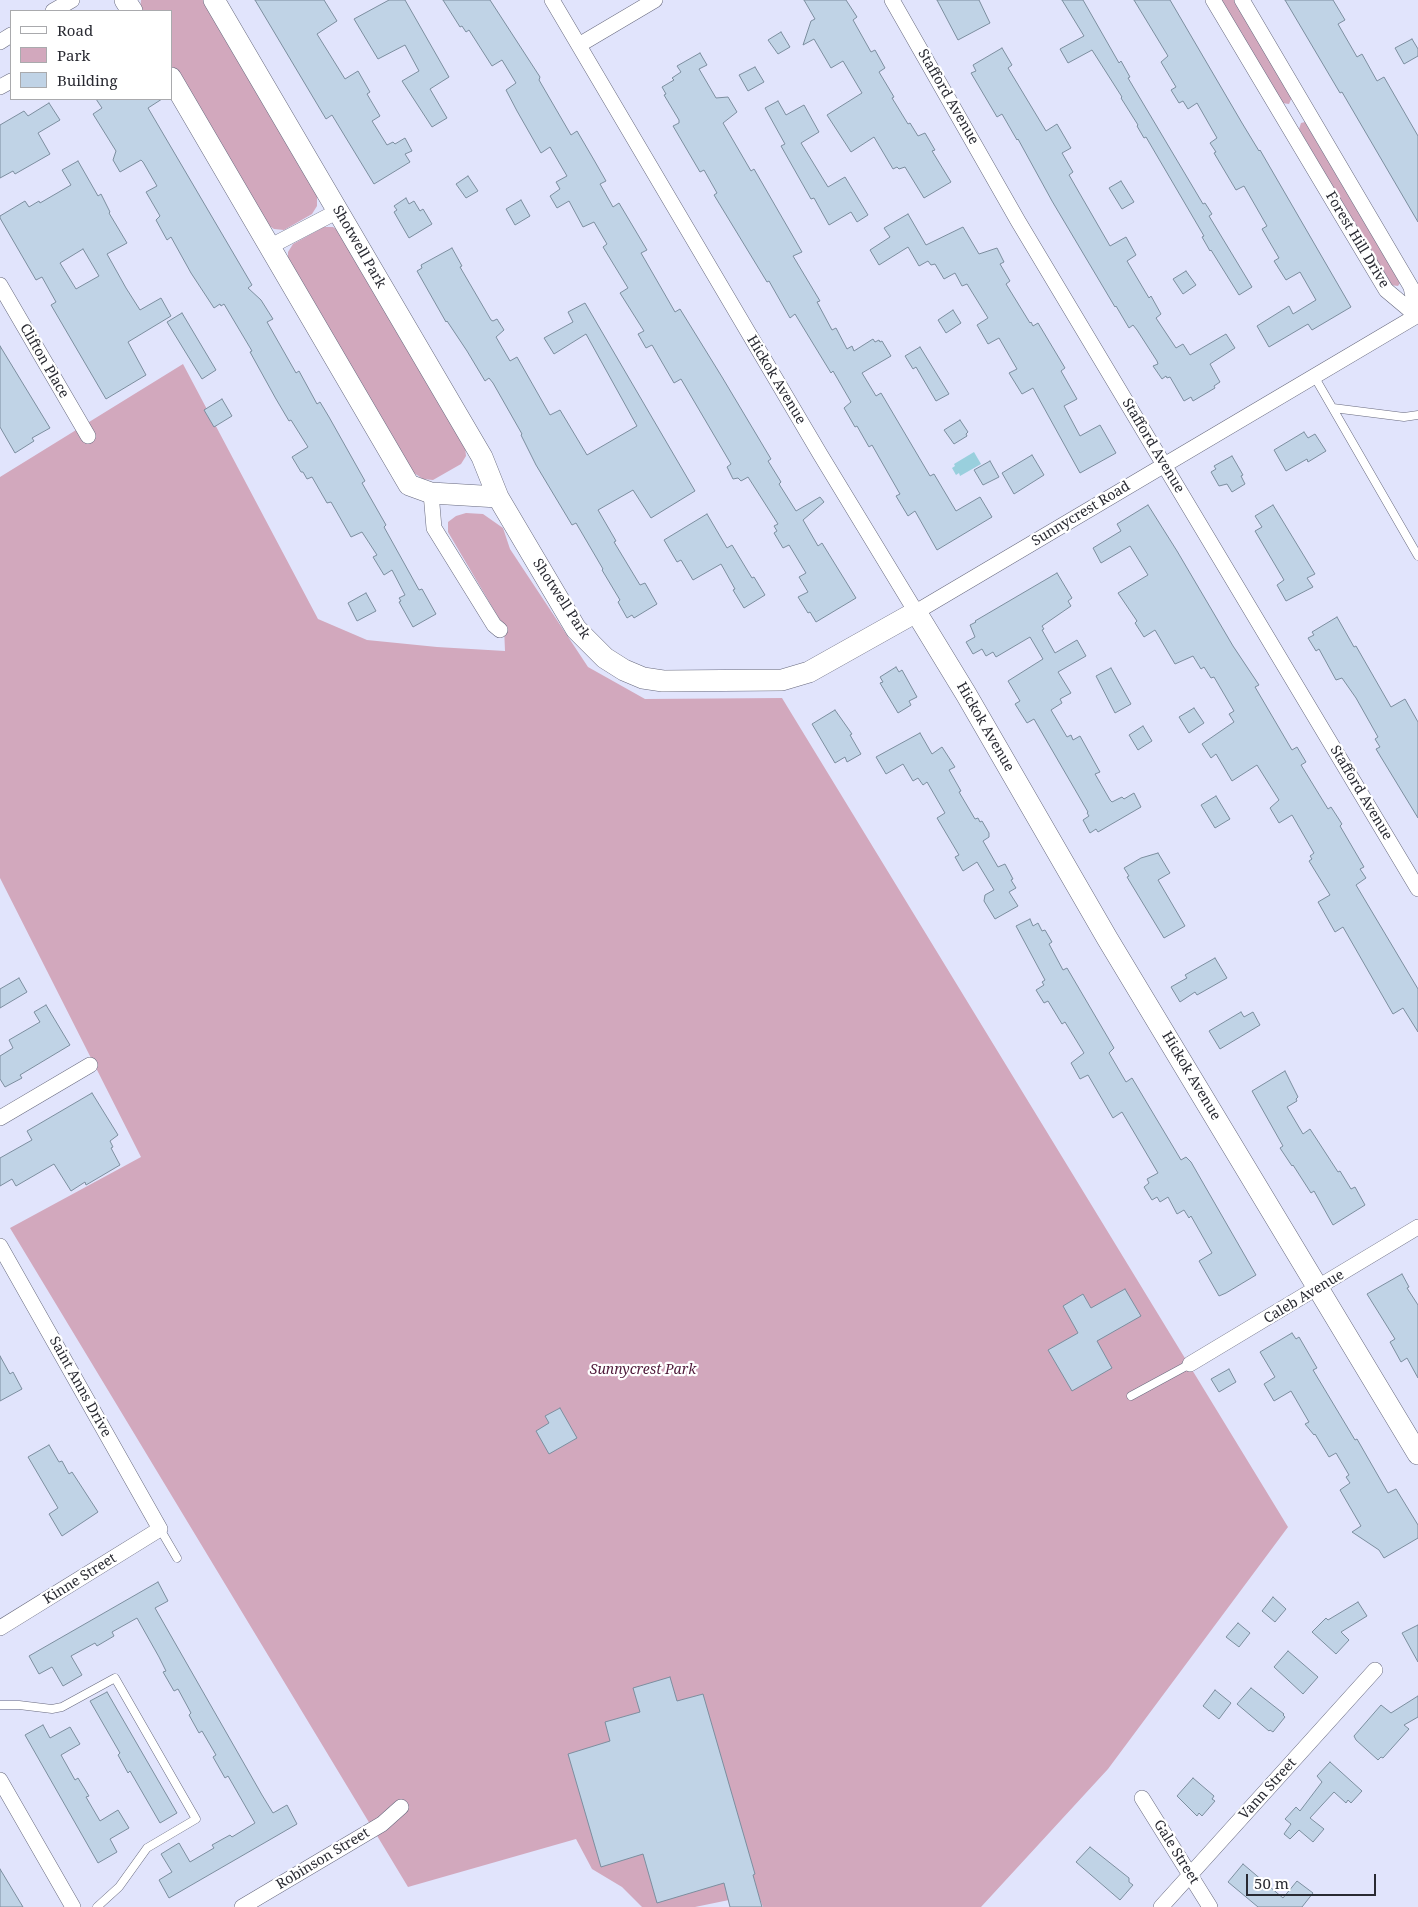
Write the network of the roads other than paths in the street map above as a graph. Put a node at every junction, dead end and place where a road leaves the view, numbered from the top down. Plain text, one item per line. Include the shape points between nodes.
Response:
1 (72, 0) edge
2 (214, 0) edge
3 (552, 0) edge
4 (655, 0) edge
5 (892, 0) edge
6 (1214, 0) edge
7 (1242, 0) edge
8 (55, 10) edge
9 (579, 45) junction
10 (172, 80) edge
11 (1307, 110) junction
12 (1286, 121) junction
13 (338, 211) junction
14 (271, 246) junction
15 (0, 285) edge
16 (1417, 316) edge
17 (1314, 376) junction
18 (1333, 408) junction
19 (1418, 415) edge
20 (88, 436) dead end
21 (1165, 464) junction
22 (430, 493) junction
23 (498, 497) junction
24 (1418, 556) edge
25 (916, 612) junction
26 (500, 630) dead end
27 (734, 681) joint
28 (1418, 889) edge
29 (90, 1065) dead end
30 (0, 1118) edge
31 (1418, 1227) edge
32 (0, 1246) edge
33 (1319, 1288) junction
34 (1190, 1364) joint
35 (1131, 1396) dead end
36 (1418, 1454) edge
37 (160, 1529) junction
38 (177, 1558) dead end
39 (0, 1628) edge
40 (1375, 1670) dead end
41 (0, 1705) edge
42 (0, 1780) edge
43 (1142, 1798) dead end
44 (401, 1808) dead end
45 (1190, 1876) junction
46 (74, 1907) edge
47 (97, 1907) edge
48 (242, 1907) edge
49 (1161, 1907) edge
50 (1210, 1907) edge

1 - 8 street
2 - 13 street, Shotwell Park
3 - 9 street, Hickok Avenue
4 - 9 street
5 - 21 street, Stafford Avenue via 1018,221
6 - 12 street, Forest Hill Drive
7 - 11 street, Forest Hill Drive
9 - 25 street, Hickok Avenue
10 - 14 street
11 - 12 street
11 - 16 street, Forest Hill Drive via 1412,287
12 - 16 street, Forest Hill Drive via 1386,290
13 - 14 street
13 - 23 street, Shotwell Park via 482,457
14 - 22 street via 409,484
15 - 20 street, Clifton Place
16 - 17 street, Sunnycrest Road
17 - 18 lane
17 - 21 street, Sunnycrest Road
18 - 19 lane via 1404,417
18 - 24 lane
21 - 25 street, Sunnycrest Road
21 - 28 street, Stafford Avenue
22 - 23 street
22 - 26 street via 434,528
23 - 27 street, Shotwell Park via 576,628 605,658 643,678
25 - 27 street, Sunnycrest Road via 809,672 782,680
25 - 33 street, Hickok Avenue via 1107,938
29 - 30 street
31 - 33 street, Caleb Avenue
32 - 37 street, Saint Anns Drive
33 - 34 street, Caleb Avenue
33 - 36 street, Hickok Avenue
34 - 35 lane
37 - 38 lane
37 - 39 street, Kinne Street
40 - 45 street, Vann Street
41 - 47 lane via 62,1707 115,1678 196,1819 147,1848 119,1887
42 - 46 street
43 - 45 street, Gale Street
44 - 48 street, Robinson Street via 382,1824
45 - 49 street, Vann Street
45 - 50 street, Gale Street

